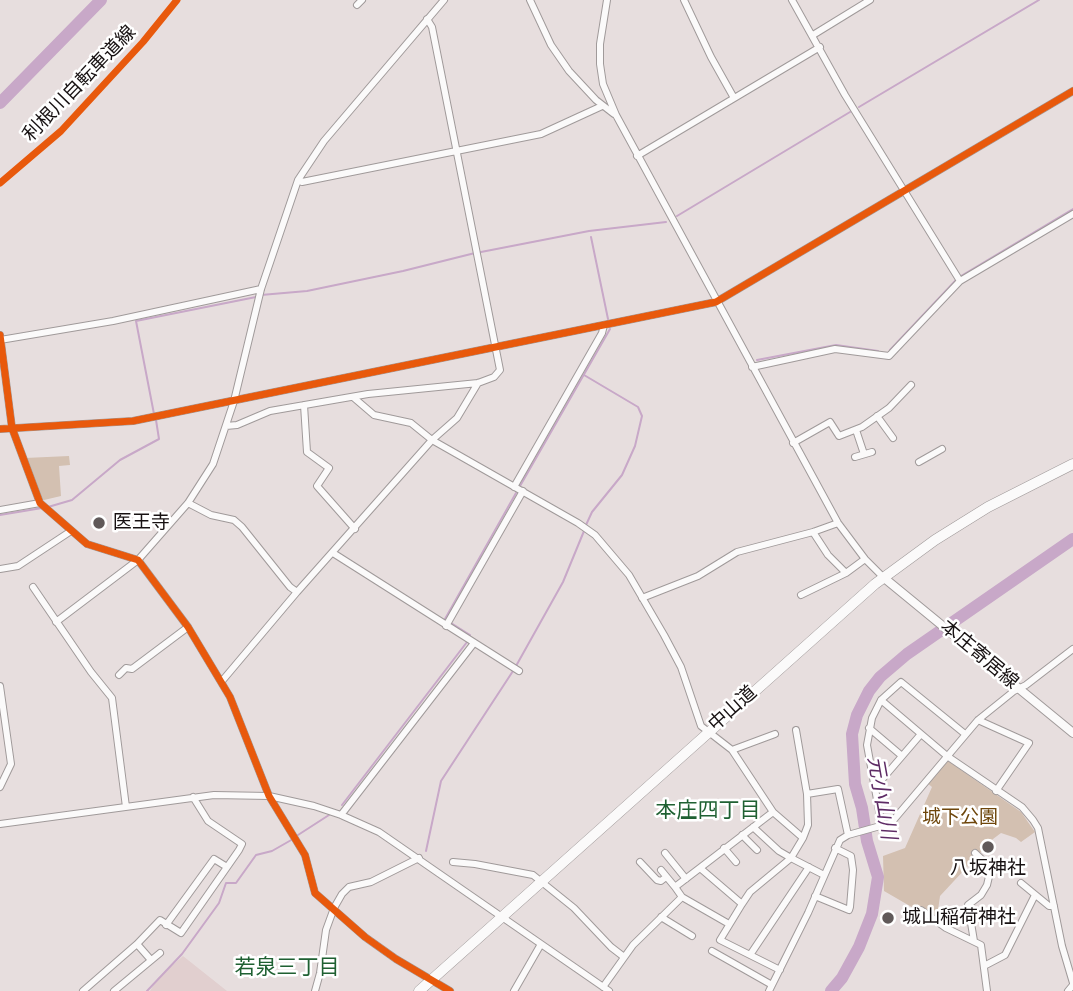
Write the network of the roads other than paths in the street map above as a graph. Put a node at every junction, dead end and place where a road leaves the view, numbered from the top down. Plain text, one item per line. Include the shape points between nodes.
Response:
1 (444, 0) edge
2 (530, 0) edge
3 (607, 0) edge
4 (684, 0) edge
5 (792, 0) edge
6 (870, 0) edge
7 (427, 19) junction
8 (813, 34) junction
9 (820, 47) junction
10 (1073, 91) edge
11 (734, 98) junction
12 (602, 106) junction
13 (616, 115) junction
14 (456, 150) junction
15 (637, 156) junction
16 (298, 180) junction
17 (904, 191) junction
18 (1073, 214) edge
19 (960, 281) junction
20 (261, 289) junction
21 (716, 302) junction
22 (604, 325) junction
23 (1, 339) edge
24 (495, 346) junction
25 (752, 367) junction
26 (478, 383) junction
27 (911, 385) dead end
28 (354, 397) junction
29 (234, 401) junction
30 (304, 405) junction
31 (877, 416) junction
32 (226, 426) junction
33 (12, 428) junction
34 (0, 429) edge
35 (856, 430) junction
36 (893, 438) dead end
37 (432, 440) junction
38 (793, 443) junction
39 (942, 449) dead end
40 (872, 452) dead end
41 (864, 454) junction
42 (855, 457) dead end
43 (919, 462) dead end
44 (1073, 464) edge
45 (514, 487) junction
46 (523, 491) junction
47 (40, 503) junction
48 (188, 503) junction
49 (0, 510) edge
50 (838, 523) junction
51 (355, 529) junction
52 (71, 531) junction
53 (813, 532) junction
54 (333, 553) junction
55 (865, 559) junction
56 (138, 561) junction
57 (0, 569) edge
58 (846, 573) junction
59 (883, 577) junction
60 (33, 587) dead end
61 (297, 592) junction
62 (801, 595) dead end
63 (642, 598) junction
64 (56, 622) junction
65 (446, 626) junction
66 (188, 627) junction
67 (474, 643) junction
68 (1073, 649) edge
69 (519, 671) dead end
70 (119, 674) dead end
71 (222, 681) junction
72 (0, 686) edge
73 (1019, 688) junction
74 (881, 700) junction
75 (978, 720) junction
76 (869, 728) junction
77 (796, 730) dead end
78 (708, 732) junction
79 (1073, 733) edge
80 (775, 734) dead end
81 (921, 734) junction
82 (965, 734) junction
83 (732, 750) junction
84 (902, 756) junction
85 (947, 756) junction
86 (873, 785) junction
87 (0, 787) edge
88 (996, 791) junction
89 (807, 794) junction
90 (269, 796) junction
91 (193, 797) junction
92 (126, 807) junction
93 (773, 812) junction
94 (341, 815) junction
95 (0, 824) edge
96 (753, 827) junction
97 (879, 827) junction
98 (742, 835) junction
99 (851, 835) junction
100 (803, 838) junction
101 (724, 848) junction
102 (835, 848) junction
103 (757, 850) dead end
104 (664, 853) dead end
105 (975, 853) dead end
106 (419, 858) junction
107 (791, 858) junction
108 (453, 862) dead end
109 (640, 862) dead end
110 (736, 862) dead end
111 (227, 867) junction
112 (809, 867) junction
113 (700, 868) junction
114 (661, 870) dead end
115 (824, 874) junction
116 (666, 877) junction
117 (686, 879) junction
118 (541, 883) junction
119 (1021, 883) dead end
120 (675, 887) junction
121 (1035, 895) junction
122 (815, 896) junction
123 (682, 897) junction
124 (741, 904) junction
125 (1054, 906) junction
126 (334, 908) junction
127 (502, 917) junction
128 (661, 917) junction
129 (908, 919) dead end
130 (729, 924) junction
131 (166, 925) junction
132 (692, 936) dead end
133 (974, 941) junction
134 (137, 944) junction
135 (541, 944) junction
136 (712, 951) dead end
137 (160, 953) dead end
138 (750, 956) junction
139 (624, 957) junction
140 (152, 960) junction
141 (984, 966) junction
142 (780, 970) junction
143 (431, 980) junction
144 (1073, 984) edge
145 (771, 988) edge
146 (606, 989) edge
147 (86, 990) edge
148 (114, 991) edge
149 (315, 991) edge
150 (419, 991) edge
151 (450, 991) edge
152 (514, 991) edge
153 (987, 991) edge
154 (1068, 991) edge

1 - 7 street
2 - 12 street via 551,45
3 - 13 street via 600,64
4 - 11 street
5 - 8 street
6 - 8 street
7 - 14 street
7 - 16 street via 324,141
8 - 9 street
9 - 11 street
9 - 17 street
10 - 17 street
11 - 15 street
12 - 13 street
12 - 14 street via 541,134
13 - 15 street
14 - 16 street
14 - 24 street
15 - 21 street
16 - 20 street
17 - 19 street
17 - 21 street
18 - 19 street
19 - 25 street via 889,356 835,349
20 - 23 street
20 - 29 street
21 - 22 street
21 - 25 street
22 - 24 street
22 - 45 street
23 - 33 street
24 - 26 street via 500,370
24 - 29 street
25 - 38 street
26 - 28 street
26 - 37 street via 457,418
27 - 31 street
28 - 30 street
28 - 37 street via 374,415 411,423
29 - 32 street
29 - 33 street via 133,421
30 - 32 street
30 - 51 street via 307,452 329,468 317,486
31 - 35 street
31 - 36 street
32 - 48 street via 213,464
33 - 34 street
33 - 47 street
35 - 38 street via 839,436 830,422
35 - 41 street
37 - 45 street
37 - 51 street
38 - 50 street
39 - 43 street
40 - 41 street
41 - 42 street
44 - 59 highway, 中山道 via 988,507
45 - 46 street
46 - 63 street via 595,535
46 - 65 street
47 - 49 street
47 - 52 street
48 - 56 street
48 - 61 street via 234,520
50 - 53 street
50 - 55 street
51 - 54 street
52 - 56 street via 87,544
52 - 57 street via 18,566
53 - 58 street
53 - 63 street via 737,552 698,576
54 - 61 street
54 - 65 street
55 - 58 street
55 - 59 street
56 - 64 street
56 - 66 street
58 - 62 street
59 - 73 main road, 本庄寄居線
59 - 78 highway, 中山道
60 - 64 street
61 - 71 street
63 - 78 street via 681,667 701,726
64 - 92 street via 112,698
65 - 67 street
66 - 70 street
66 - 71 street
67 - 69 street
67 - 94 street
68 - 73 street
71 - 90 street
72 - 87 street via 10,764
73 - 75 street
73 - 79 main road, 本庄寄居線
74 - 76 street
74 - 81 street
74 - 82 street via 901,682
75 - 82 street
75 - 88 street via 1029,743
76 - 84 street
76 - 86 street
77 - 89 street
78 - 83 street
78 - 118 highway, 中山道
80 - 83 street
81 - 84 street
81 - 85 street
82 - 85 street
83 - 93 street
84 - 86 street
85 - 88 street
85 - 97 street via 891,823
86 - 97 street
88 - 125 street via 1022,807 1038,828
89 - 99 street via 838,789
89 - 100 street via 808,825
90 - 91 street
90 - 94 street
90 - 126 street via 305,855 314,892
91 - 92 street
91 - 111 street via 208,821 242,844
92 - 95 street
93 - 96 street
93 - 100 street
94 - 106 street
96 - 98 street
96 - 107 street
97 - 99 street
98 - 101 street
98 - 103 street
99 - 102 street
100 - 107 street
101 - 110 street
101 - 113 street
102 - 115 street
102 - 122 street via 850,856 849,910
104 - 117 street
105 - 133 street via 991,868 981,895 968,905
106 - 126 street via 371,882 349,887
106 - 127 street
107 - 112 street
107 - 124 street
108 - 118 street via 530,874
109 - 116 street via 657,880
111 - 131 street via 214,859
111 - 131 street via 181,933
112 - 115 street
112 - 138 street
113 - 117 street
113 - 124 street
114 - 116 street
115 - 122 street
116 - 120 street
117 - 120 street
118 - 127 highway, 中山道
118 - 139 street
119 - 121 street
120 - 123 street
121 - 125 street
121 - 141 street via 1005,955
122 - 142 street
123 - 128 street
123 - 130 street
124 - 130 street
125 - 144 street
126 - 143 street via 365,937
126 - 149 street
127 - 135 street
127 - 143 highway, 中山道
128 - 132 street
128 - 139 street
129 - 133 street via 921,910
130 - 138 street via 720,940
131 - 134 street via 160,920
133 - 141 street via 981,945
134 - 140 street
134 - 147 street
135 - 146 street
135 - 152 street
136 - 145 street
137 - 140 street
138 - 142 street
139 - 146 street
140 - 148 street
141 - 153 street
142 - 145 street
143 - 150 highway, 中山道
143 - 151 street
144 - 154 street

